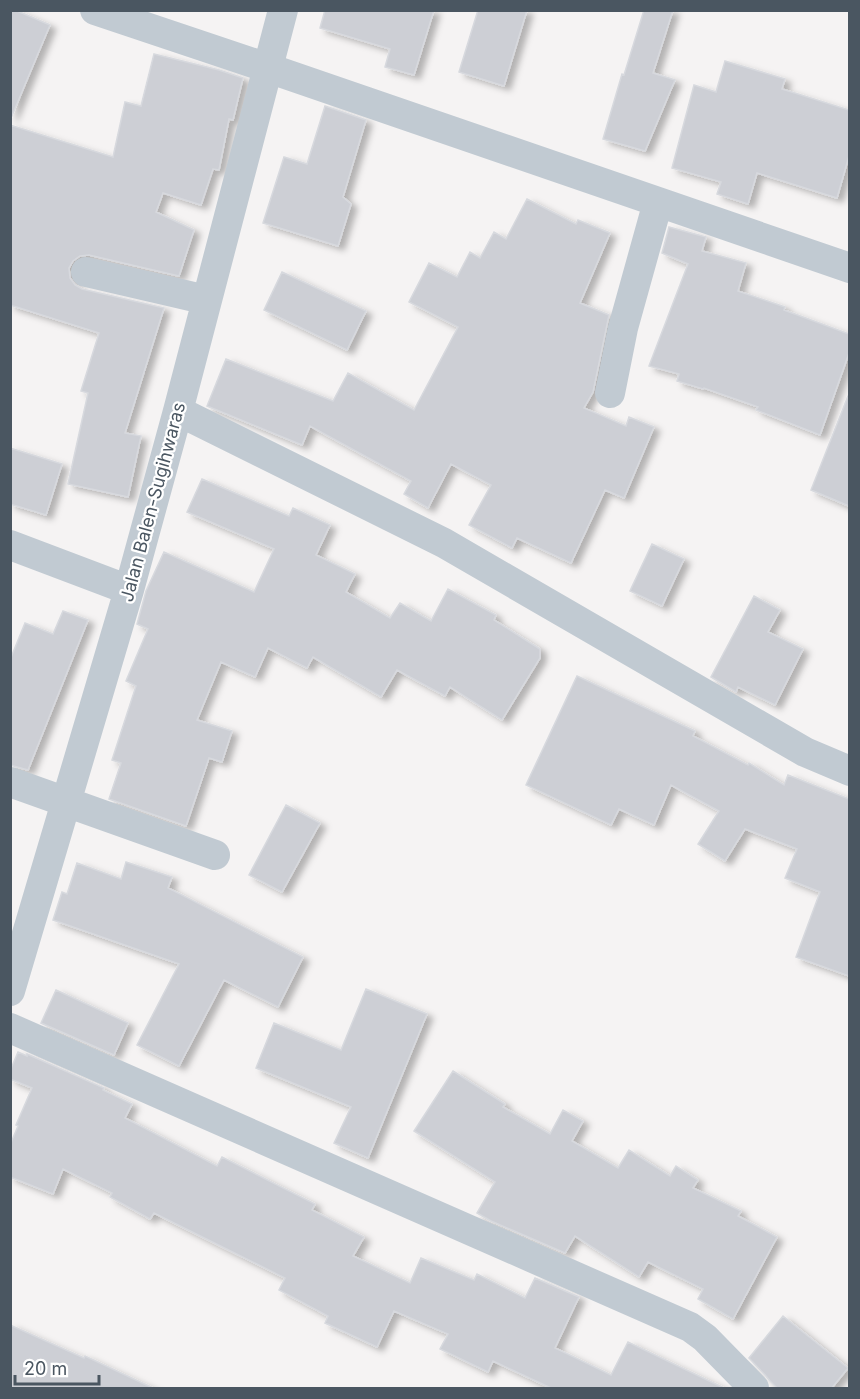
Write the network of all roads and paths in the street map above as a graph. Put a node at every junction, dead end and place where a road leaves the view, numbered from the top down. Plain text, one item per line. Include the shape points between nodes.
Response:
1 (95, 10) edge
2 (283, 10) edge
3 (268, 68) junction
4 (658, 202) junction
5 (849, 268) edge
6 (86, 272) dead end
7 (207, 300) junction
8 (610, 393) dead end
9 (178, 411) junction
10 (10, 544) edge
11 (129, 590) junction
12 (849, 771) edge
13 (10, 782) edge
14 (66, 802) junction
15 (215, 855) dead end
16 (11, 989) edge
17 (10, 1028) edge
18 (740, 1383) edge

1 - 3 street
2 - 3 street, Jalan Balen-Sugihwaras
3 - 4 street
3 - 7 street, Jalan Balen-Sugihwaras
4 - 5 street
4 - 8 street via 623,328
6 - 7 street
7 - 9 street, Jalan Balen-Sugihwaras
9 - 11 street, Jalan Balen-Sugihwaras
9 - 12 street via 444,543 805,752
10 - 11 street
11 - 14 street, Jalan Balen-Sugihwaras
13 - 14 street
14 - 15 street
14 - 16 street, Jalan Balen-Sugihwaras
17 - 18 street via 683,1324 705,1338

